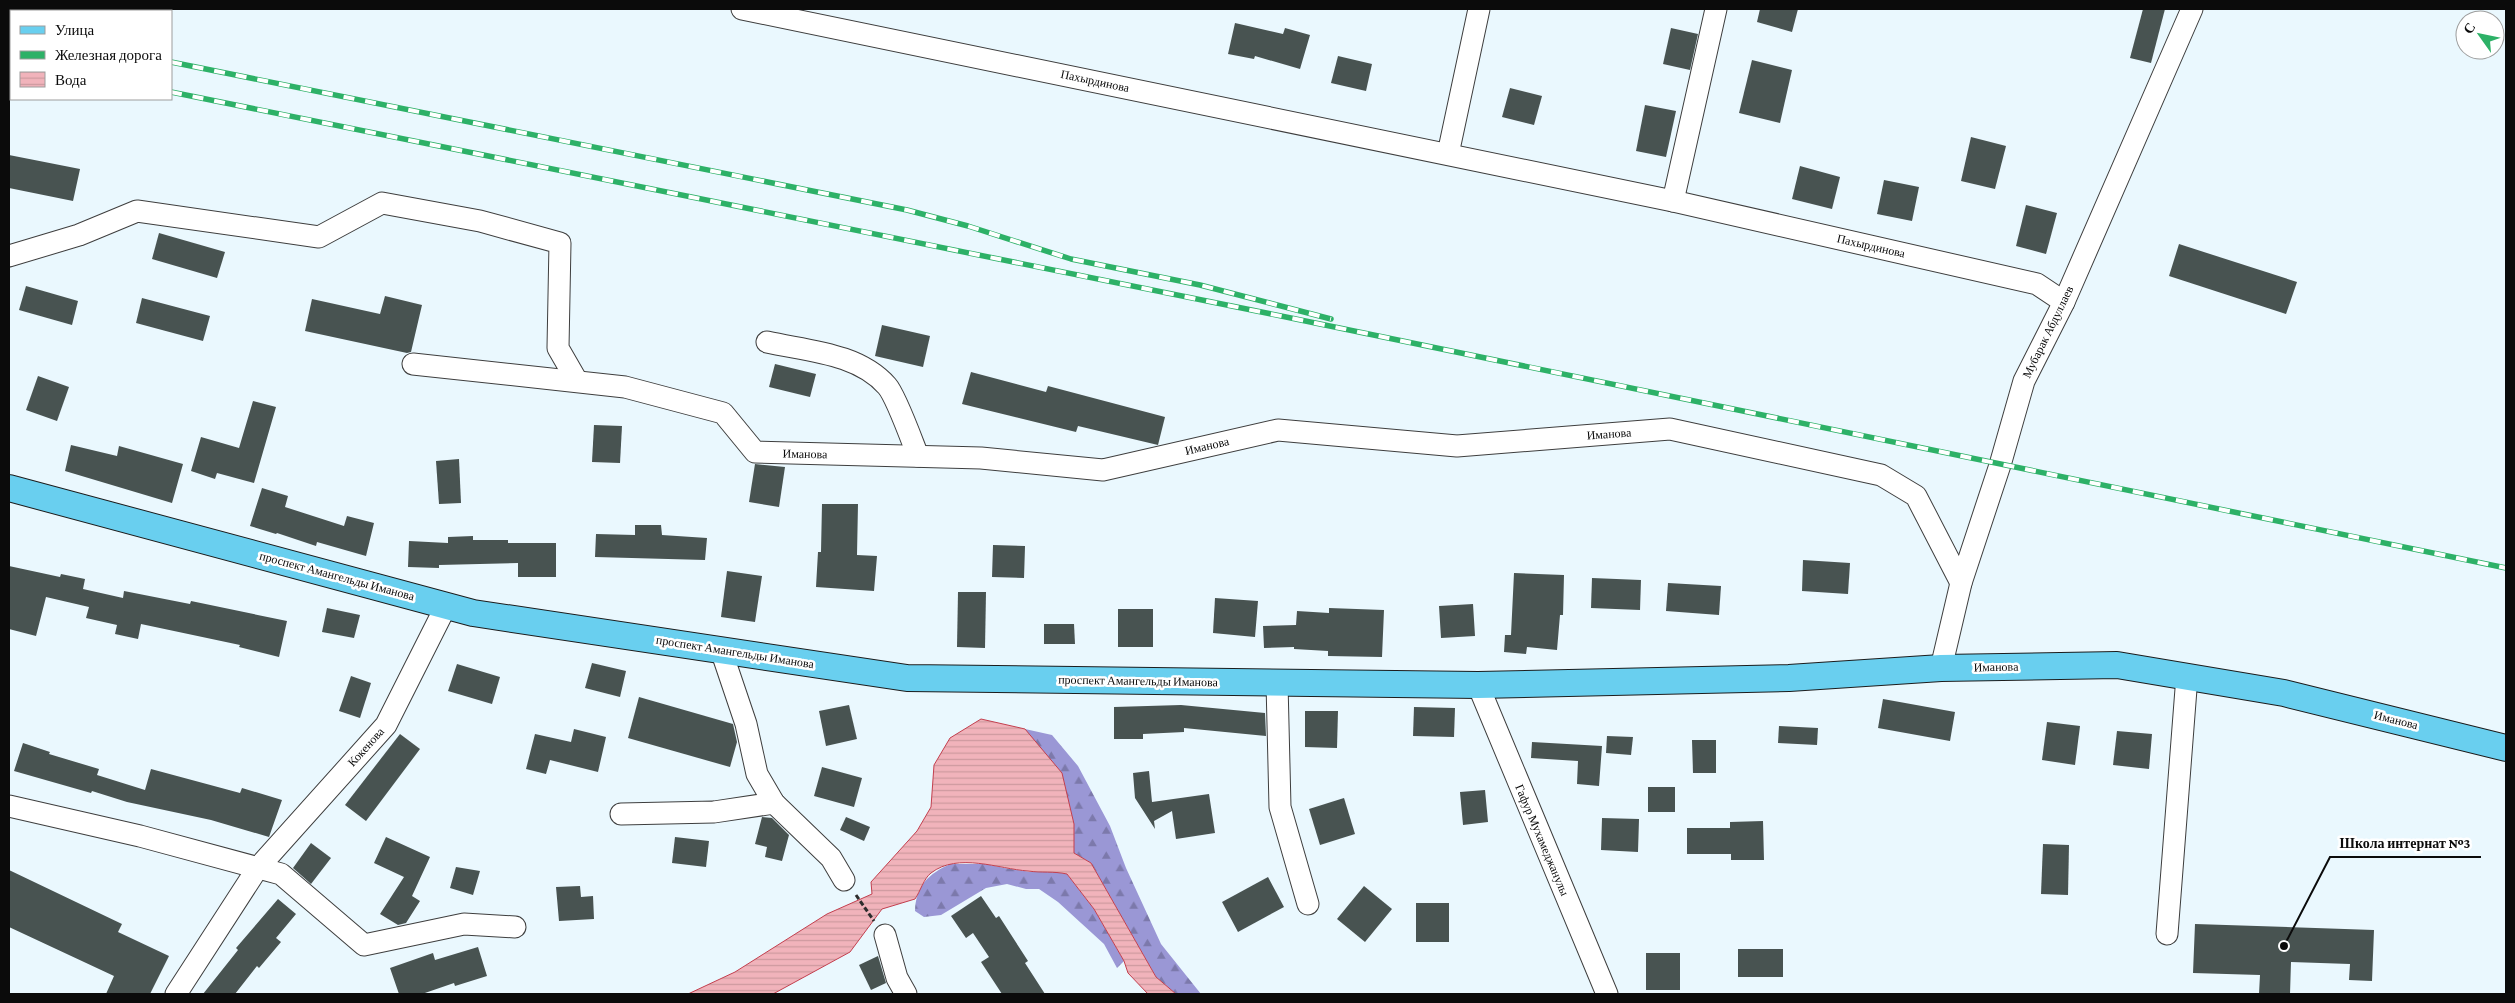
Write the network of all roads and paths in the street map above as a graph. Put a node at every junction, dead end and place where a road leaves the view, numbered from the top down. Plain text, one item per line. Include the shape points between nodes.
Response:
1 (742, 9) edge
2 (1479, 9) edge
3 (1716, 9) edge
4 (2192, 9) edge
5 (770, 12) edge
6 (1448, 154) junction
7 (1673, 201) junction
8 (9, 256) edge
9 (2064, 302) junction
10 (767, 342) dead end
11 (413, 364) dead end
12 (577, 382) junction
13 (918, 456) junction
14 (9, 488) edge
15 (1961, 583) junction
16 (446, 606) junction
17 (721, 650) junction
18 (1941, 668) junction
19 (2187, 676) junction
20 (1277, 683) junction
21 (1478, 685) junction
22 (2506, 748) edge
23 (774, 803) junction
24 (9, 806) edge
25 (621, 814) dead end
26 (257, 869) junction
27 (844, 880) joint
28 (1308, 904) dead end
29 (515, 927) dead end
30 (2167, 934) dead end
31 (885, 935) joint
32 (176, 994) edge
33 (906, 994) edge
34 (1606, 994) edge

1 - 5 street, Пахырдинова
2 - 6 street
3 - 7 street
4 - 9 street, Мубарак Абдуллаев
5 - 6 street, Пахырдинова
6 - 7 street, Пахырдинова
7 - 9 street, Пахырдинова via 2036,284
8 - 12 street via 79,235 137,211 319,237 382,203 480,221 560,243 558,348
9 - 15 street, Мубарак Абдуллаев via 2024,381
10 - 13 street via 851,360 870,371 888,387
11 - 12 street, Иманова
12 - 13 street, Иманова via 625,387 723,413 755,452
13 - 15 street, Иманова via 981,458 1103,470 1278,430 1457,446 1670,429 1881,475 1916,496
14 - 16 main road, проспект Амангельды Иманова
15 - 18 street, Мубарак Абдуллаев
16 - 17 main road, проспект Амангельды Иманова via 473,613
16 - 26 street, Кокенова via 386,726
17 - 20 main road, проспект Амангельды Иманова via 907,678
17 - 23 street via 746,724 757,774
18 - 19 main road, Иманова via 2117,665
18 - 21 main road, Иманова via 1789,678
19 - 22 main road, Иманова via 2284,693
19 - 30 street
20 - 21 main road, проспект Амангельды Иманова
20 - 28 street via 1280,807
21 - 34 street, Гафур Мухамеджанулы
23 - 25 street via 714,812
23 - 27 street via 831,858
24 - 26 street via 140,836
26 - 29 street via 281,874 364,945 464,924
26 - 32 street, Кокенова
27 - 31 path
31 - 33 street via 897,978

